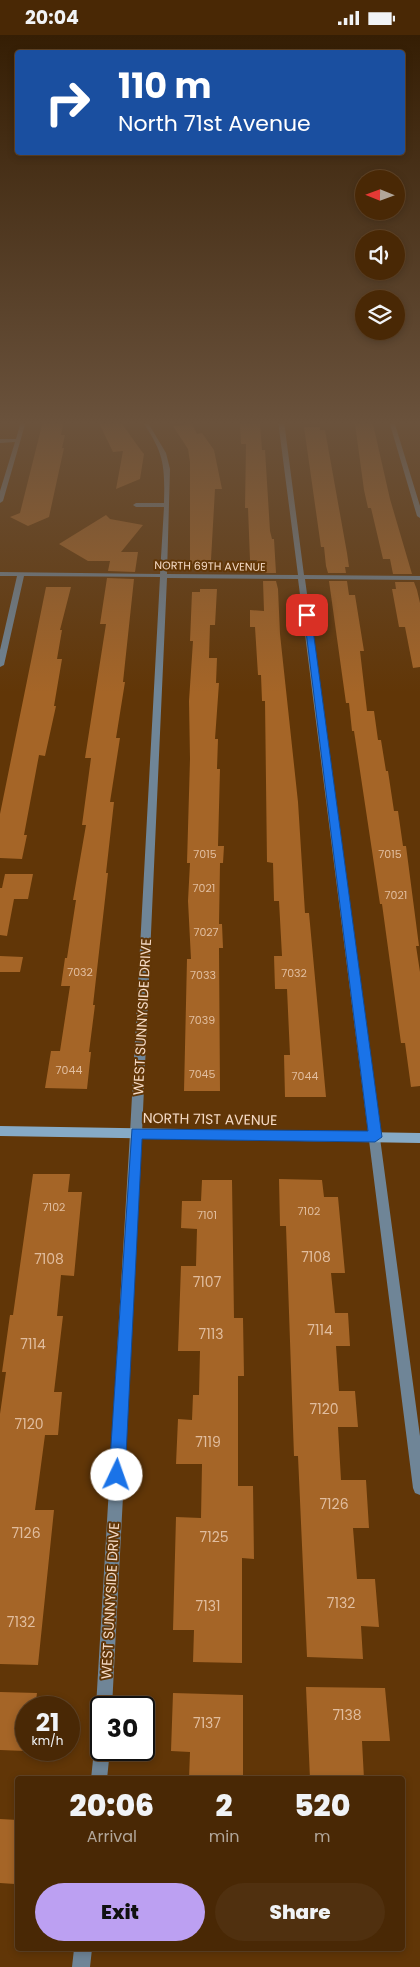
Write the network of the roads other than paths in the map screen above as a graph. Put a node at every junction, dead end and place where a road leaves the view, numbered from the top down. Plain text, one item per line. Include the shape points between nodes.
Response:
1 (166, 511) edge
2 (293, 511) edge
3 (0, 574) edge
4 (21, 574) junction
5 (162, 575) junction
6 (302, 577) junction
7 (420, 578) edge
8 (0, 665) edge
9 (0, 1131) edge
10 (136, 1133) junction
11 (375, 1137) junction
12 (420, 1138) edge
13 (420, 1488) edge
14 (105, 1696) edge
15 (101, 1761) edge
16 (99, 1776) edge
17 (83, 1951) edge
18 (81, 1967) edge

1 - 5 street, WEST SUNNYSIDE DRIVE
2 - 6 street
3 - 4 street, NORTH 69TH AVENUE
4 - 5 street, NORTH 69TH AVENUE
4 - 8 street
5 - 6 street, NORTH 69TH AVENUE
5 - 10 street, WEST SUNNYSIDE DRIVE
6 - 7 street, NORTH 69TH AVENUE
6 - 11 street
9 - 10 street, NORTH 71ST AVENUE
10 - 11 street, NORTH 71ST AVENUE
10 - 14 street, WEST SUNNYSIDE DRIVE
11 - 12 street, NORTH 71ST AVENUE
11 - 13 street
15 - 16 street
17 - 18 street

